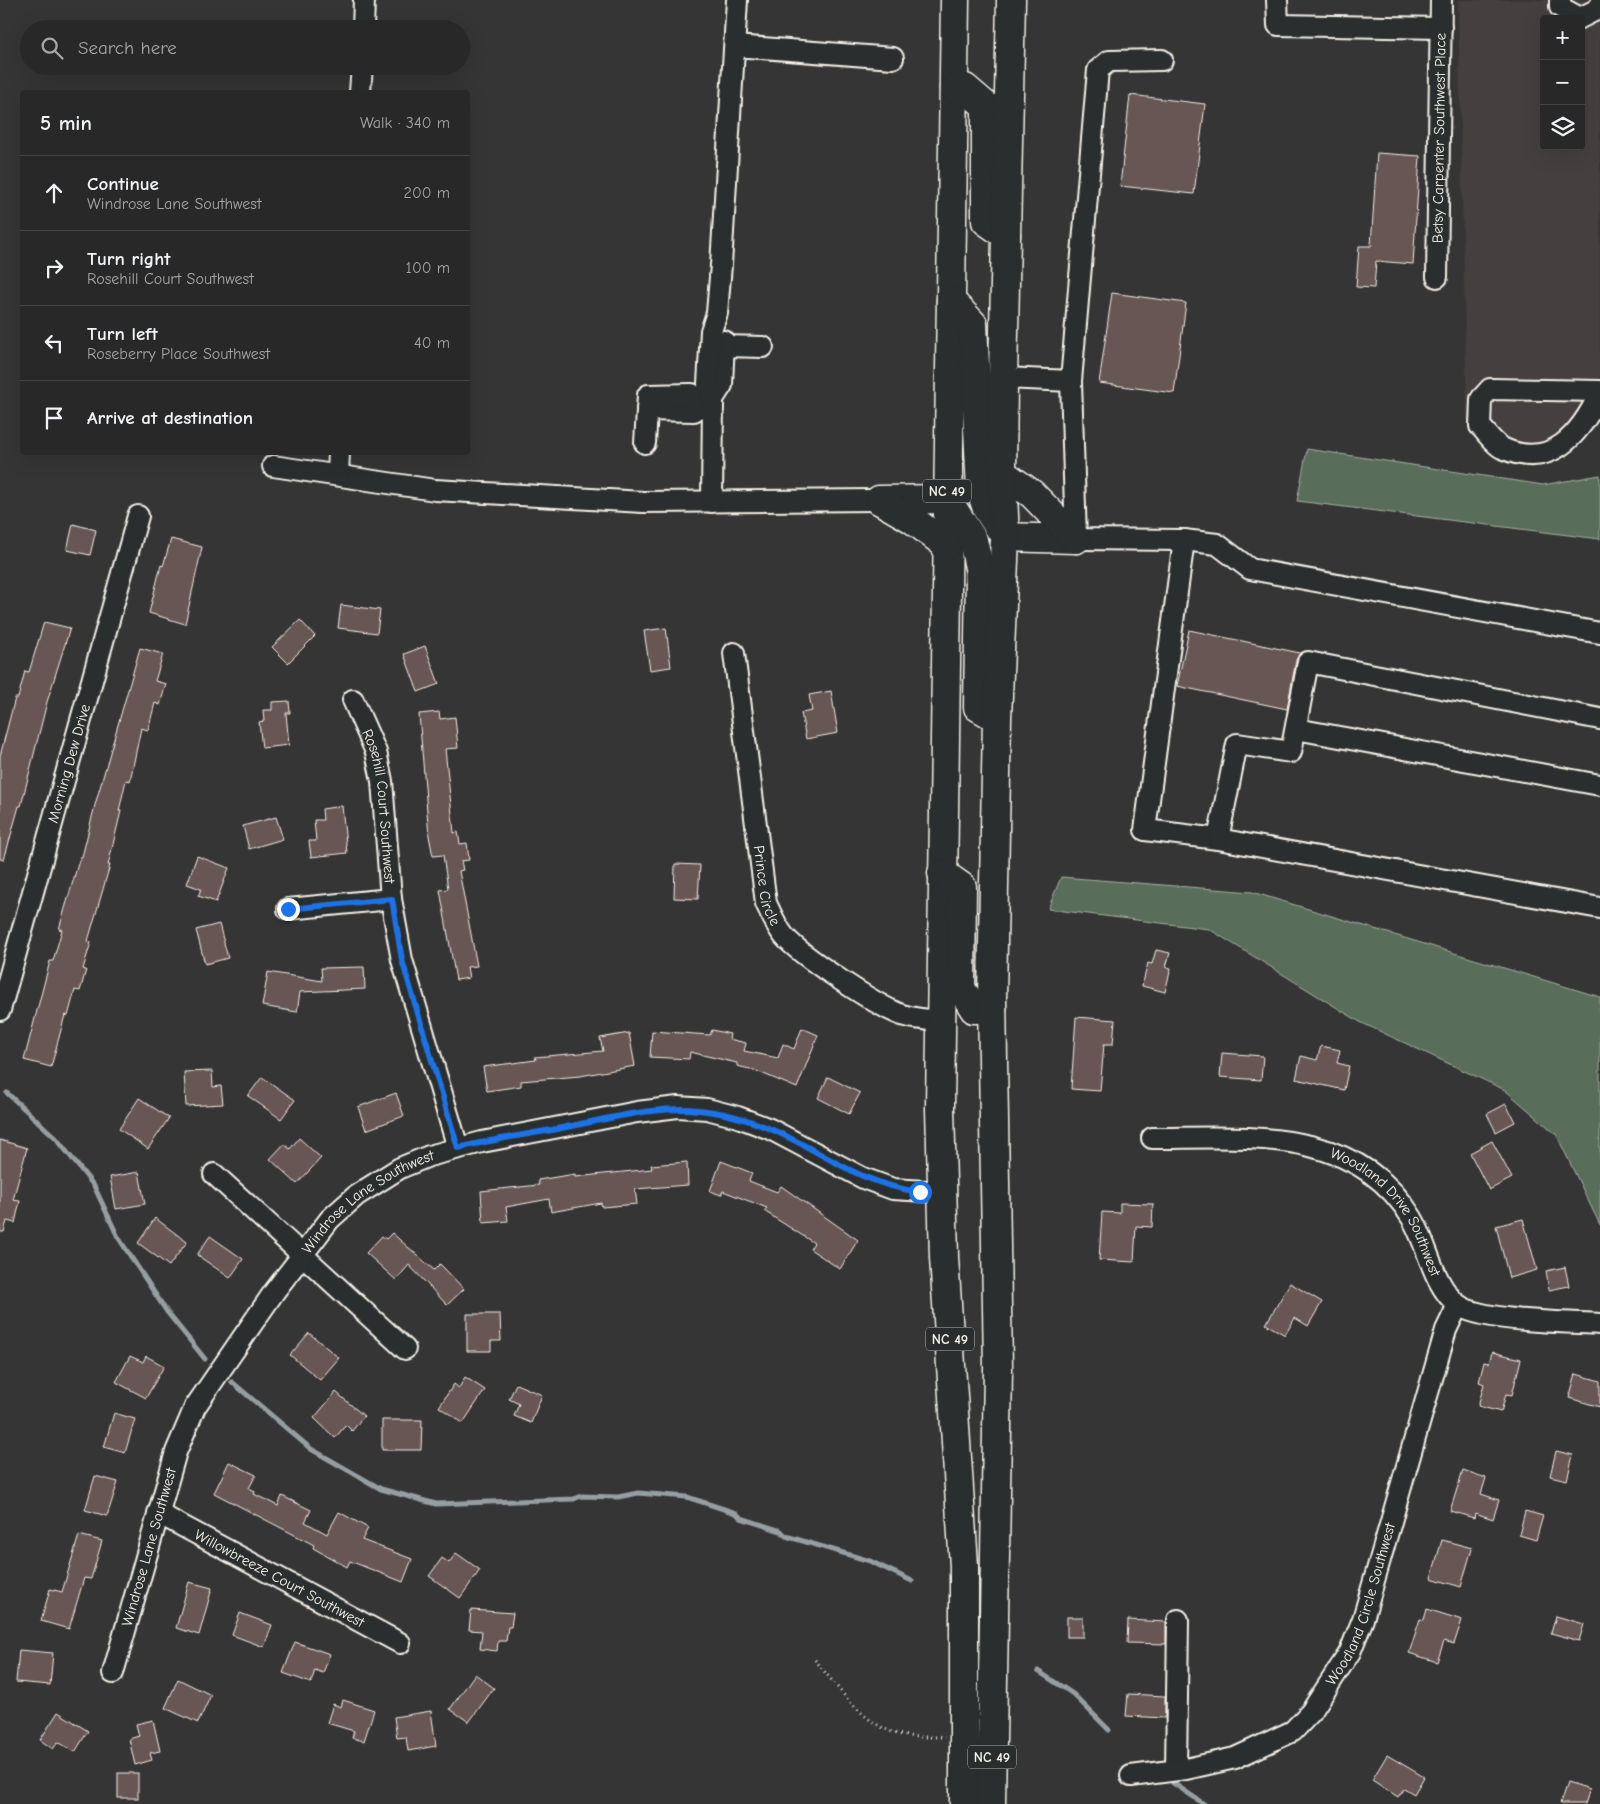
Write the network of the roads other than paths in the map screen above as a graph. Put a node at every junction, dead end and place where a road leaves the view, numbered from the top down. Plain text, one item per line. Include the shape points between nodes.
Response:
1 (364, 0) edge
2 (737, 0) edge
3 (955, 0) edge
4 (1011, 0) edge
5 (1277, 0) edge
6 (1441, 0) edge
7 (1560, 3) edge
8 (1600, 5) edge
9 (363, 20) edge
10 (1441, 28) junction
11 (735, 46) junction
12 (893, 58) dead end
13 (1162, 60) dead end
14 (361, 75) edge
15 (954, 88) junction
16 (360, 90) edge
17 (1006, 235) junction
18 (1436, 277) dead end
19 (950, 301) junction
20 (717, 313) junction
21 (724, 346) junction
22 (763, 347) dead end
23 (1003, 378) junction
24 (1070, 381) junction
25 (1600, 392) edge
26 (710, 403) junction
27 (644, 443) dead end
28 (339, 455) edge
29 (273, 466) dead end
30 (1002, 473) junction
31 (338, 475) junction
32 (947, 499) junction
33 (879, 500) junction
34 (712, 502) junction
35 (138, 516) dead end
36 (1005, 537) junction
37 (1076, 539) junction
38 (1184, 540) junction
39 (946, 545) junction
40 (1600, 633) edge
41 (734, 653) dead end
42 (353, 700) dead end
43 (997, 718) junction
44 (1600, 719) edge
45 (1296, 729) junction
46 (1600, 785) edge
47 (1218, 839) junction
48 (942, 873) junction
49 (392, 899) junction
50 (1600, 908) edge
51 (288, 909) dead end
52 (5, 974) edge
53 (992, 1009) junction
54 (0, 1010) edge
55 (940, 1021) junction
56 (1152, 1138) dead end
57 (458, 1148) junction
58 (214, 1174) dead end
59 (941, 1192) junction
60 (302, 1254) junction
61 (1458, 1305) junction
62 (1600, 1324) edge
63 (405, 1349) dead end
64 (158, 1513) junction
65 (1178, 1620) dead end
66 (400, 1643) dead end
67 (113, 1673) dead end
68 (1176, 1770) junction
69 (1132, 1776) dead end
70 (964, 1804) edge
71 (991, 1804) edge

1 - 9 street
2 - 11 street
3 - 15 highway, NC 49
4 - 17 highway, NC 49
5 - 10 street via 1278,25
6 - 10 street, Betsy Carpenter Southwest Place
7 - 8 street via 1580,18
10 - 18 street, Betsy Carpenter Southwest Place
11 - 12 street
11 - 20 street
13 - 24 street via 1109,61 1098,70
14 - 16 street
15 - 17 highway via 965,88 986,106 986,221
15 - 19 highway, NC 49
17 - 23 highway, NC 49
19 - 32 highway, NC 49
19 - 36 highway via 973,324 981,491 987,509
20 - 21 street via 724,330
20 - 26 street via 711,332
21 - 22 street
21 - 26 street via 722,385
23 - 24 street
23 - 30 highway, NC 49
24 - 37 street
25 - 25 street via 1573,438 1549,453 1524,454 1501,447 1480,426 1481,399 1490,389
26 - 27 street via 692,394 648,403
26 - 34 street
28 - 31 street
29 - 31 street
30 - 36 highway, NC 49
30 - 37 highway via 1032,494
31 - 34 street via 435,490 643,502
32 - 33 highway
32 - 39 highway, NC 49
32 - 43 highway via 973,540 980,572 978,707
33 - 34 street
33 - 39 highway via 912,519
35 - 52 street, Morning Dew Drive
36 - 37 highway
36 - 43 highway, NC 49
37 - 38 street
38 - 40 street via 1217,544 1250,569
38 - 47 street via 1144,830
39 - 48 highway, NC 49
41 - 55 street, Prince Circle via 766,902 776,926 808,956 880,1005 920,1020
42 - 49 street, Rosehill Court Southwest via 376,752 382,781
43 - 53 highway, NC 49
44 - 45 street via 1308,662
45 - 46 street
45 - 47 street via 1291,752 1237,744
47 - 50 street
48 - 53 highway via 962,887 961,988 974,1009
48 - 55 highway, NC 49
49 - 51 street
49 - 57 street, Rosehill Court Southwest via 402,960
52 - 54 street, Morning Dew Drive
53 - 71 highway, NC 49 via 998,1368
55 - 59 highway, NC 49
56 - 61 street, Woodland Drive Southwest via 1272,1138 1312,1145 1366,1169 1403,1203 1417,1226 1443,1288
57 - 59 street, Windrose Lane Southwest via 637,1112 678,1107 707,1109 770,1129 863,1178 893,1188
57 - 60 street, Windrose Lane Southwest via 400,1168 357,1195 330,1219
58 - 60 street
59 - 70 highway, NC 49 via 964,1566
60 - 63 street
60 - 64 street, Windrose Lane Southwest via 195,1407 176,1452
61 - 62 street via 1494,1316
61 - 68 street, Woodland Circle Southwest via 1446,1330 1363,1619 1350,1652 1311,1712 1293,1731 1235,1758
64 - 66 street, Willowbreeze Court Southwest
64 - 67 street, Windrose Lane Southwest
65 - 68 street
68 - 69 street, Woodland Circle Southwest

